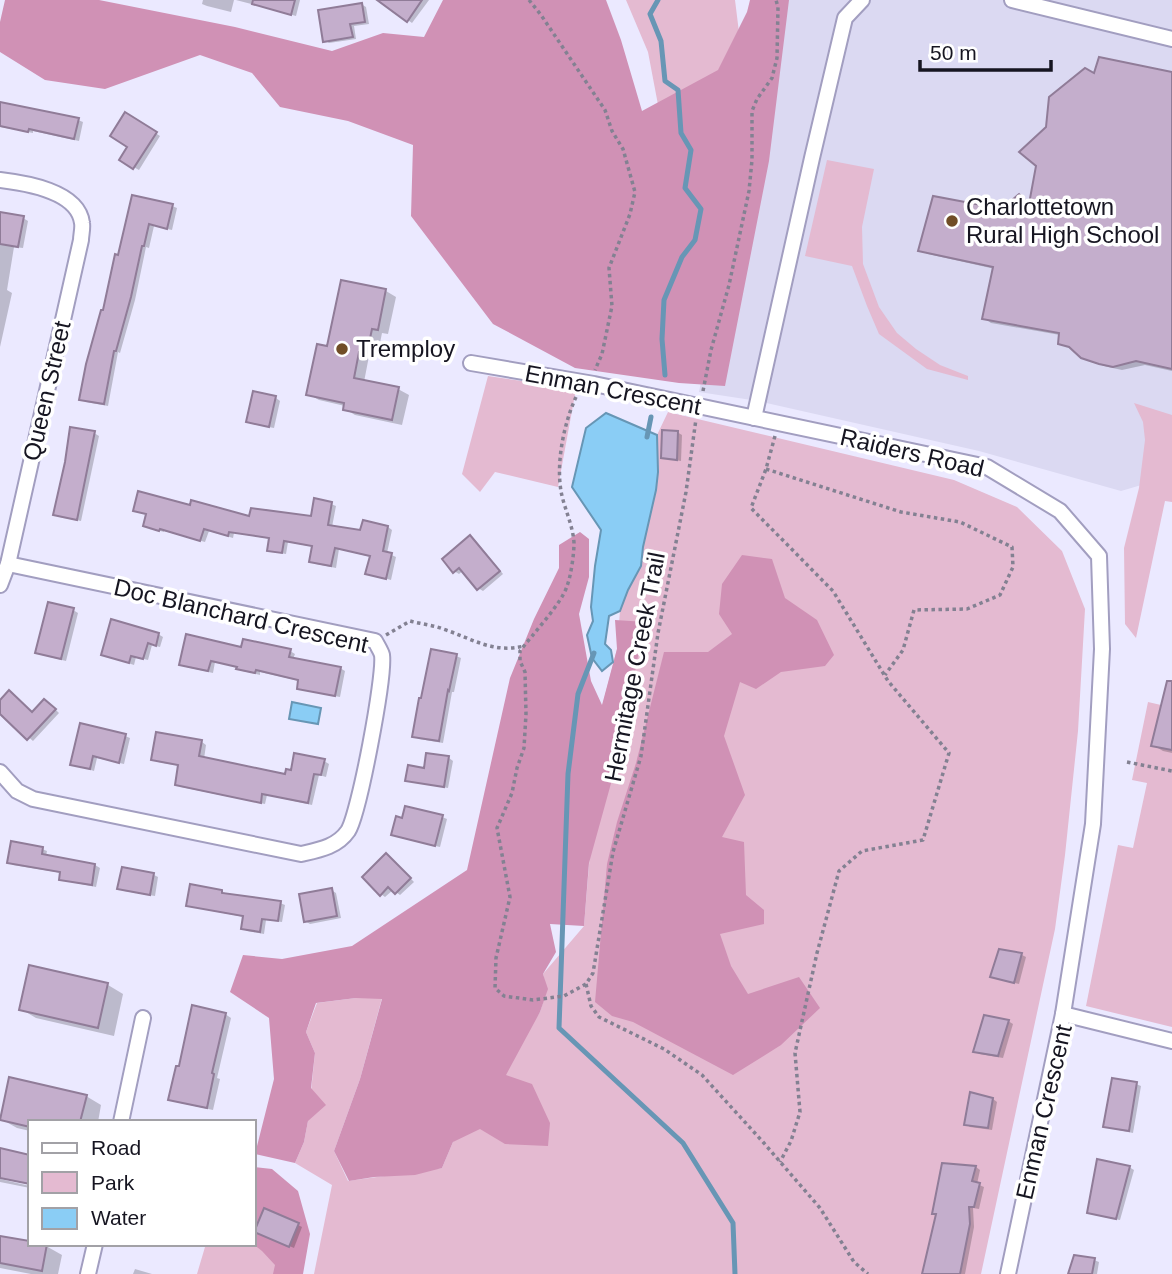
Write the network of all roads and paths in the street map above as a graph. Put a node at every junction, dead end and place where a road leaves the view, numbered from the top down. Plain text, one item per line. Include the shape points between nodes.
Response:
1 (529, 0) edge
2 (776, 0) edge
3 (862, 0) edge
4 (1012, 0) edge
5 (1172, 39) edge
6 (0, 180) edge
7 (471, 363) dead end
8 (590, 377) dead end
9 (578, 393) dead end
10 (701, 397) dead end
11 (696, 418) dead end
12 (754, 418) junction
13 (778, 423) junction
14 (766, 469) junction
15 (8, 564) junction
16 (0, 585) edge
17 (375, 641) junction
18 (524, 645) junction
19 (885, 675) junction
20 (1126, 762) dead end
21 (1172, 771) edge
22 (0, 772) edge
23 (586, 984) junction
24 (1063, 1014) junction
25 (143, 1018) dead end
26 (1172, 1041) edge
27 (121, 1120) edge
28 (780, 1162) junction
29 (95, 1246) edge
30 (88, 1274) edge
31 (868, 1274) edge
32 (1009, 1274) edge

1 - 8 path via 605,110 635,192 609,268 612,306 602,354
2 - 10 path via 777,58 772,78 752,111 749,191
3 - 12 street via 845,18
4 - 5 street
6 - 15 street, Queen Street via 29,183 68,200 82,222
7 - 12 street, Enman Crescent
9 - 18 path via 570,410 559,472 574,544 567,587
11 - 23 path, Hermitage Creek Trail via 640,756 613,852 593,973
12 - 13 street, Raiders Road
13 - 14 path
13 - 24 street, Raiders Road via 987,467 1060,511 1099,556 1102,649 1093,824
14 - 19 path via 751,509 833,591
14 - 19 path via 901,512 960,522 1012,547 1013,567 1000,595 967,609 914,610 903,650
15 - 16 street, Queen Street
15 - 17 street, Doc Blanchard Crescent
17 - 18 path via 410,621 501,649
17 - 22 street, Doc Blanchard Crescent via 382,654 380,688 357,808 348,831 332,846 301,854 33,799 17,791
18 - 23 path via 520,660 525,672 524,748 498,828 510,897 496,958 495,988 504,996 533,1000 564,996
19 - 28 path via 949,753 923,839 862,851 839,871 795,1053 800,1112
20 - 21 path
23 - 28 path via 599,1017 664,1049 702,1075
24 - 26 street, Enman Crescent
24 - 32 street, Enman Crescent
25 - 27 street
28 - 31 path
29 - 30 street

